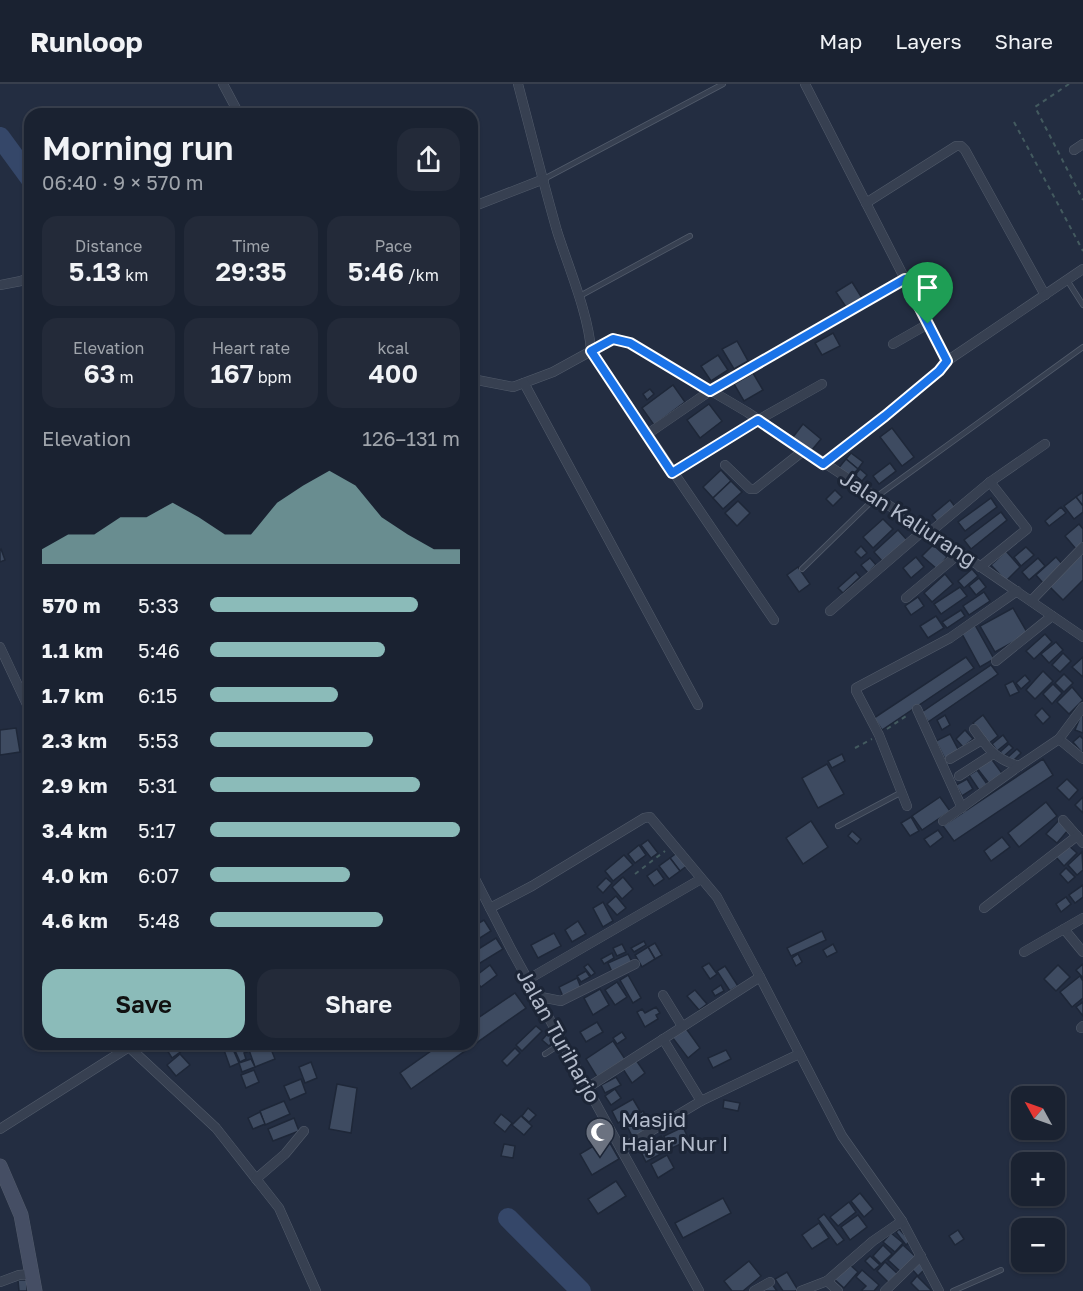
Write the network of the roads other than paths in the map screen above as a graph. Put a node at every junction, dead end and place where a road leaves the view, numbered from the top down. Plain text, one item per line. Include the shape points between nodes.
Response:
1 (223, 84) edge
2 (518, 84) edge
3 (723, 84) edge
4 (809, 85) edge
5 (236, 108) edge
6 (1083, 144) edge
7 (1074, 150) dead end
8 (544, 179) junction
9 (866, 202) junction
10 (478, 205) edge
11 (690, 236) dead end
12 (1083, 269) edge
13 (24, 279) edge
14 (905, 279) junction
15 (1067, 280) junction
16 (0, 285) edge
17 (1045, 295) junction
18 (578, 297) junction
19 (1083, 305) edge
20 (928, 324) junction
21 (893, 344) dead end
22 (1083, 347) edge
23 (591, 351) junction
24 (947, 361) junction
25 (478, 380) edge
26 (524, 383) junction
27 (822, 384) dead end
28 (710, 391) junction
29 (758, 420) junction
30 (646, 435) junction
31 (1045, 444) dead end
32 (803, 451) junction
33 (823, 464) junction
34 (725, 465) dead end
35 (672, 473) junction
36 (990, 482) junction
37 (876, 497) junction
38 (926, 531) junction
39 (1083, 547) edge
40 (960, 553) junction
41 (980, 567) junction
42 (802, 569) dead end
43 (1017, 591) junction
44 (906, 598) dead end
45 (1030, 601) junction
46 (830, 611) dead end
47 (1052, 616) junction
48 (774, 620) dead end
49 (1083, 637) edge
50 (0, 647) edge
51 (996, 661) dead end
52 (24, 698) edge
53 (698, 705) dead end
54 (1083, 707) edge
55 (917, 709) road end
56 (974, 729) dead end
57 (1059, 739) junction
58 (982, 740) junction
59 (993, 754) junction
60 (950, 759) dead end
61 (1083, 759) edge
62 (1019, 766) junction
63 (959, 776) dead end
64 (902, 792) junction
65 (907, 806) dead end
66 (962, 808) junction
67 (1063, 820) dead end
68 (943, 821) dead end
69 (838, 826) dead end
70 (1080, 840) edge
71 (700, 879) junction
72 (478, 885) edge
73 (490, 908) junction
74 (984, 908) dead end
75 (1083, 918) edge
76 (1064, 929) junction
77 (1024, 952) dead end
78 (1083, 952) edge
79 (635, 964) dead end
80 (759, 977) junction
81 (527, 980) junction
82 (663, 995) dead end
83 (536, 996) junction
84 (682, 1026) junction
85 (663, 1039) junction
86 (562, 1043) junction
87 (123, 1050) edge
88 (133, 1050) edge
89 (545, 1054) dead end
90 (799, 1054) junction
91 (587, 1088) junction
92 (701, 1101) junction
93 (0, 1129) edge
94 (304, 1131) dead end
95 (621, 1149) junction
96 (0, 1166) edge
97 (261, 1175) junction
98 (902, 1221) junction
99 (921, 1256) junction
100 (1001, 1270) dead end
101 (33, 1274) junction
102 (827, 1281) junction
103 (0, 1282) edge
104 (770, 1282) dead end
105 (35, 1291) edge
106 (316, 1291) edge
107 (699, 1291) edge
108 (754, 1291) edge
109 (801, 1291) edge
110 (838, 1291) edge
111 (885, 1291) edge
112 (939, 1291) edge
113 (953, 1291) edge

1 - 5 street
2 - 8 street
3 - 8 lane
4 - 9 street
6 - 7 street
8 - 10 street
8 - 18 street
9 - 14 street
9 - 17 street via 961,146
11 - 18 lane
12 - 15 street
13 - 16 street
14 - 20 street
14 - 28 street
15 - 17 street
15 - 19 lane
17 - 24 street
18 - 23 street
20 - 21 street
20 - 24 street
22 - 37 lane
23 - 26 street, Jalan Kaliurang
23 - 28 street, Jalan Kaliurang via 613,339 630,343
23 - 30 street
24 - 33 street
25 - 26 street, Jalan Kaliurang via 513,387
26 - 53 street
27 - 29 street
28 - 29 street, Jalan Kaliurang
28 - 30 street
29 - 32 street, Jalan Kaliurang
29 - 35 street
30 - 35 street
31 - 36 street
32 - 33 street, Jalan Kaliurang
32 - 34 street via 755,489 745,486
33 - 37 street, Jalan Kaliurang
35 - 48 street
36 - 38 street
36 - 41 street via 1028,529
37 - 38 street, Jalan Kaliurang
37 - 42 lane
38 - 40 street, Jalan Kaliurang
38 - 46 street
39 - 45 street
40 - 41 street, Jalan Kaliurang
40 - 44 street
41 - 43 street, Jalan Kaliurang
43 - 45 street, Jalan Kaliurang
43 - 64 street via 950,638 856,688
45 - 47 street, Jalan Kaliurang
47 - 49 street, Jalan Kaliurang
47 - 51 street
50 - 52 street
54 - 57 street
55 - 66 street
56 - 58 street
57 - 61 street
57 - 62 street
58 - 59 street
58 - 60 street
59 - 62 street
59 - 63 street
62 - 66 street
64 - 65 street
64 - 69 lane
66 - 68 street
67 - 70 street
70 - 74 street
71 - 73 street via 652,818 645,818
71 - 80 street via 717,897
71 - 81 street
72 - 73 street, Jalan Turiharjo
73 - 81 street, Jalan Turiharjo
75 - 76 street
76 - 77 street
76 - 78 street
79 - 83 street via 561,1001
80 - 84 street
80 - 90 street
81 - 83 street, Jalan Turiharjo
82 - 84 street
83 - 86 street, Jalan Turiharjo
84 - 85 street
85 - 91 street
85 - 92 street
86 - 89 lane
86 - 91 street, Jalan Turiharjo
87 - 93 street
88 - 97 street
90 - 92 street
90 - 98 street via 842,1136
91 - 95 street, Jalan Turiharjo
92 - 95 street
94 - 97 street
95 - 107 street, Jalan Turiharjo
96 - 101 main road via 21,1215
97 - 106 street
98 - 99 street
98 - 102 street
99 - 111 street
99 - 112 street
100 - 113 lane
101 - 103 street
101 - 105 main road
102 - 109 street
102 - 110 street
104 - 108 street

